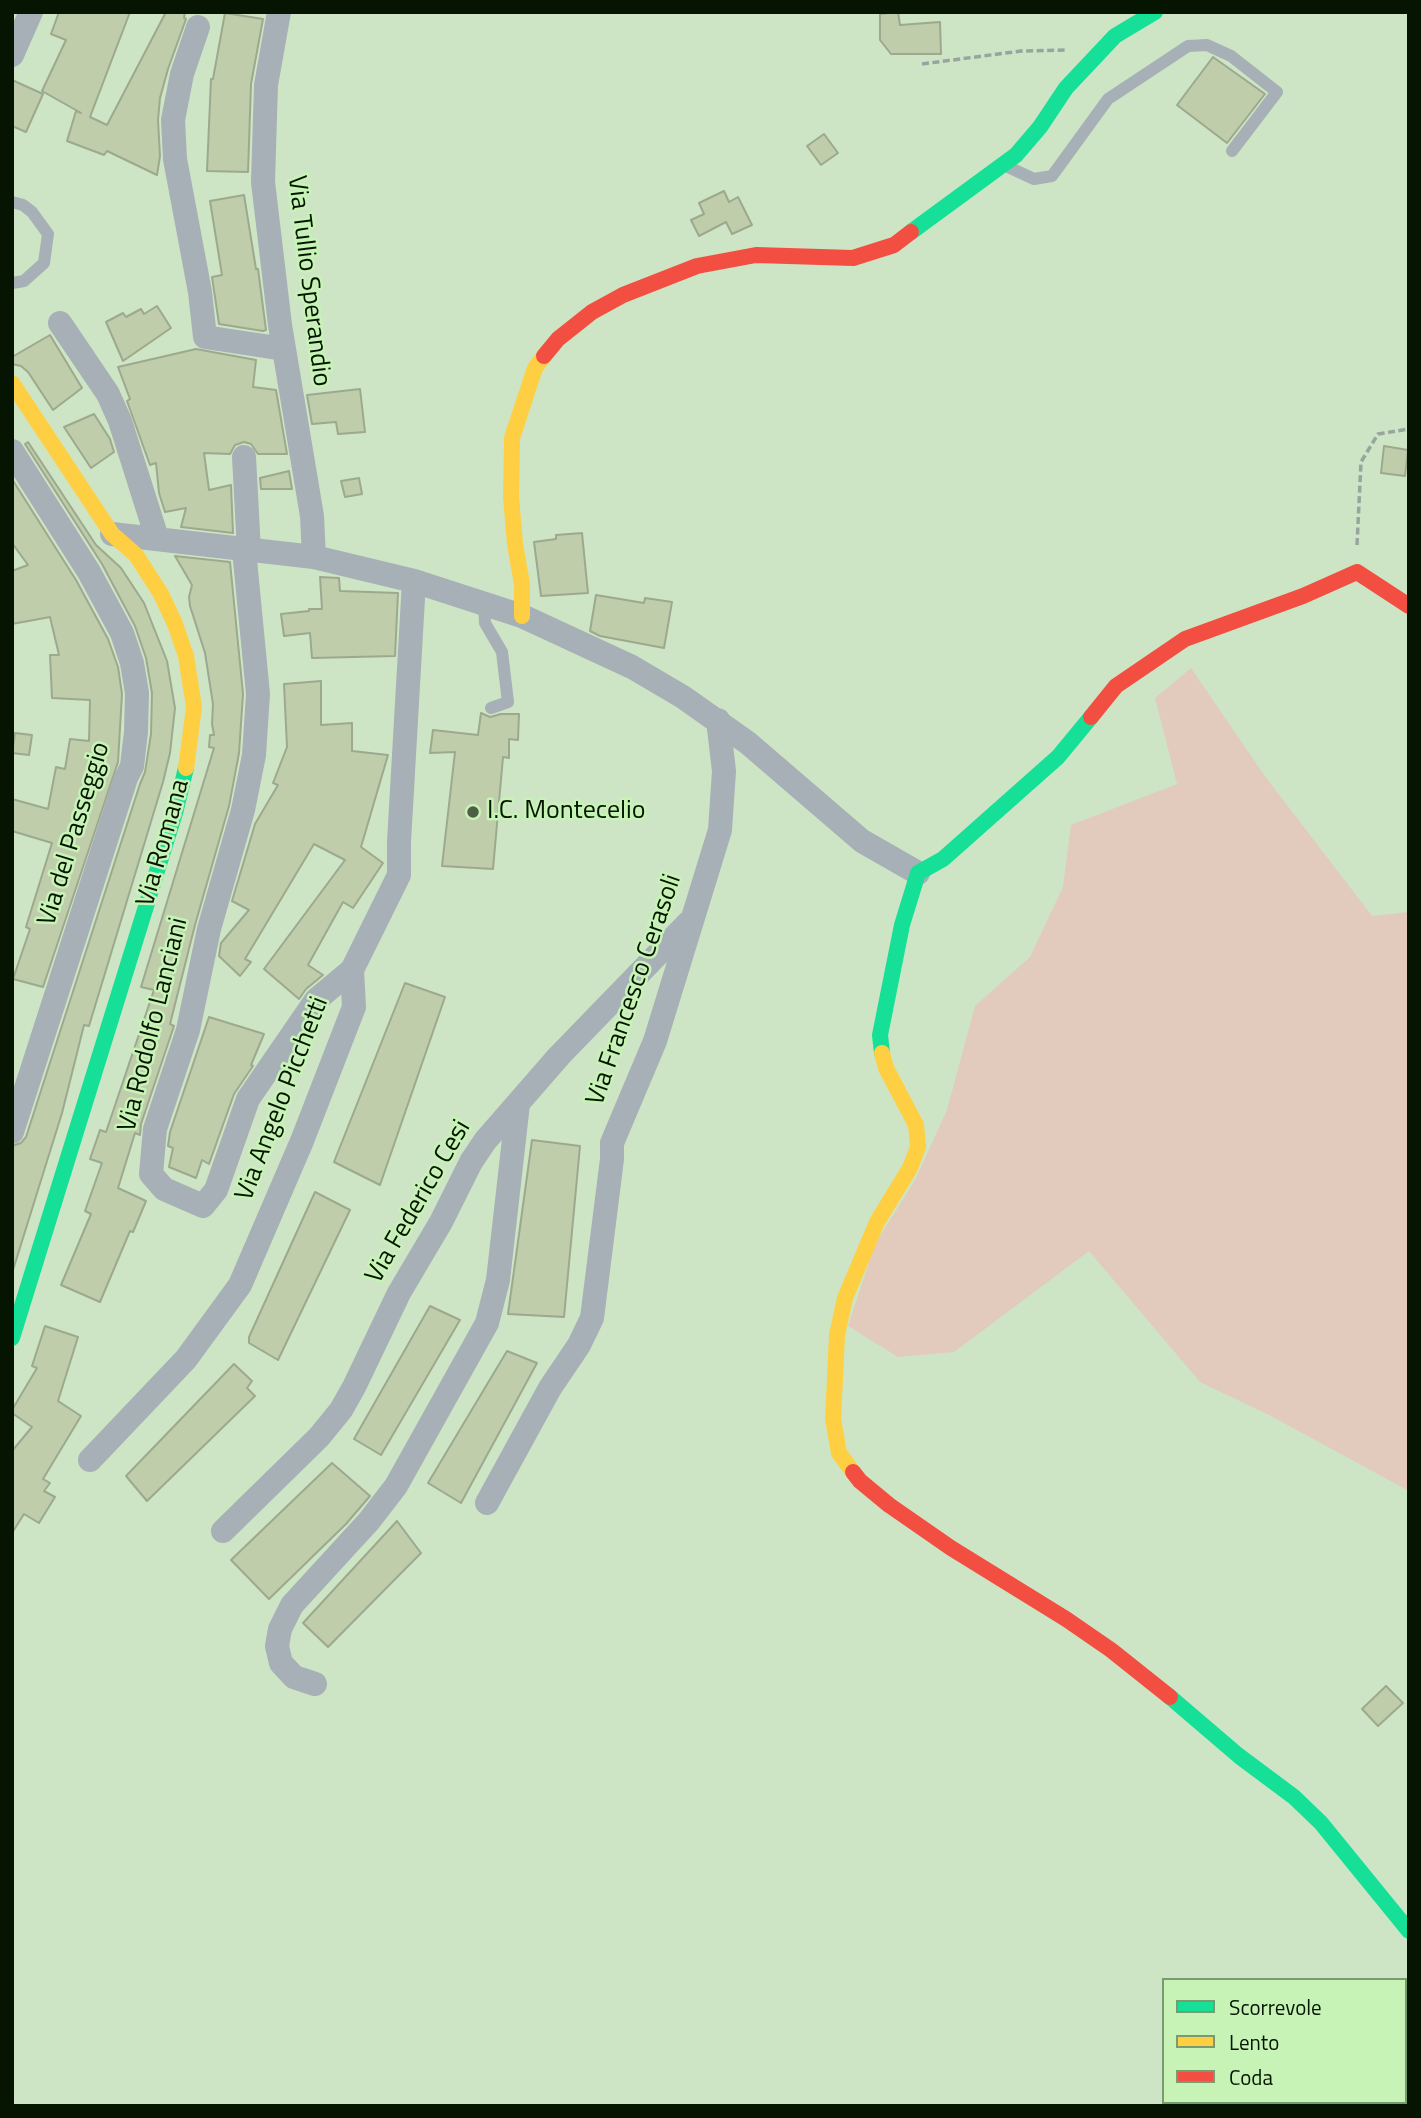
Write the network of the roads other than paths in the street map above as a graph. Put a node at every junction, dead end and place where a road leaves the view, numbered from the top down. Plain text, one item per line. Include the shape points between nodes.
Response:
1 (31, 12) edge
2 (1155, 12) edge
3 (278, 13) edge
4 (198, 27) dead end
5 (12, 55) edge
6 (1231, 151) dead end
7 (1003, 165) junction
8 (12, 202) edge
9 (12, 283) edge
10 (60, 323) dead end
11 (284, 349) junction
12 (12, 383) edge
13 (12, 451) edge
14 (244, 457) dead end
15 (112, 534) junction
16 (157, 538) junction
17 (246, 550) junction
18 (314, 557) junction
19 (414, 582) junction
20 (484, 604) junction
21 (1409, 606) edge
22 (522, 616) junction
23 (491, 708) dead end
24 (718, 720) junction
25 (918, 873) junction
26 (691, 920) junction
27 (352, 970) junction
28 (518, 1104) junction
29 (12, 1132) edge
30 (12, 1338) edge
31 (90, 1460) dead end
32 (486, 1503) dead end
33 (223, 1531) dead end
34 (315, 1684) dead end
35 (1409, 1931) edge

1 - 5 street
2 - 7 street via 1115,36
3 - 11 street, Via Tullio Sperandio via 266,85 264,182
4 - 11 street via 173,120 205,337
6 - 7 lane via 1277,92 1231,56 1207,44 1188,46 1108,99 1052,176 1034,179
7 - 22 street via 894,245 853,257 756,255 697,266 624,295 592,312 558,339 536,368 512,438 511,497 523,584
8 - 9 lane via 32,212 48,234 44,263 24,281
10 - 16 street via 108,394
11 - 18 street, Via Tullio Sperandio via 312,516
12 - 15 street, Via Romana
13 - 29 street, Via del Passeggio via 122,633 137,693 132,766
14 - 17 street, Via Rodolfo Lanciani
15 - 16 street
15 - 30 street, Via Romana via 136,555 175,624 192,682 192,732 172,823
16 - 17 street
17 - 18 street
17 - 27 street, Via Rodolfo Lanciani via 258,694 254,755 188,1030 155,1129 151,1174 164,1189 203,1206 216,1190 248,1098 316,1000
18 - 19 street
19 - 20 street
19 - 27 street, Via Angelo Picchetti via 399,874
20 - 22 street
20 - 23 lane via 485,622 502,652 508,702
21 - 25 street via 1357,572 1185,639 1116,686 1058,757 943,859
22 - 24 street via 644,673
24 - 25 street via 854,835
24 - 26 street, Via Francesco Cerasoli via 724,771 722,814 709,871
25 - 35 street via 880,1035 886,1068 916,1125 918,1147 911,1168 877,1222 842,1307 833,1419 839,1453 860,1481 889,1505 1097,1640 1303,1804
26 - 28 street, Via Federico Cesi via 574,1039
26 - 32 street, Via Francesco Cerasoli via 655,1041 612,1143 592,1318
27 - 31 street, Via Angelo Picchetti via 354,1007 240,1285 186,1359
28 - 33 street, Via Federico Cesi via 471,1162 341,1410 314,1443
28 - 34 street via 498,1280 483,1329 396,1486 292,1605 280,1629 281,1663 294,1677

